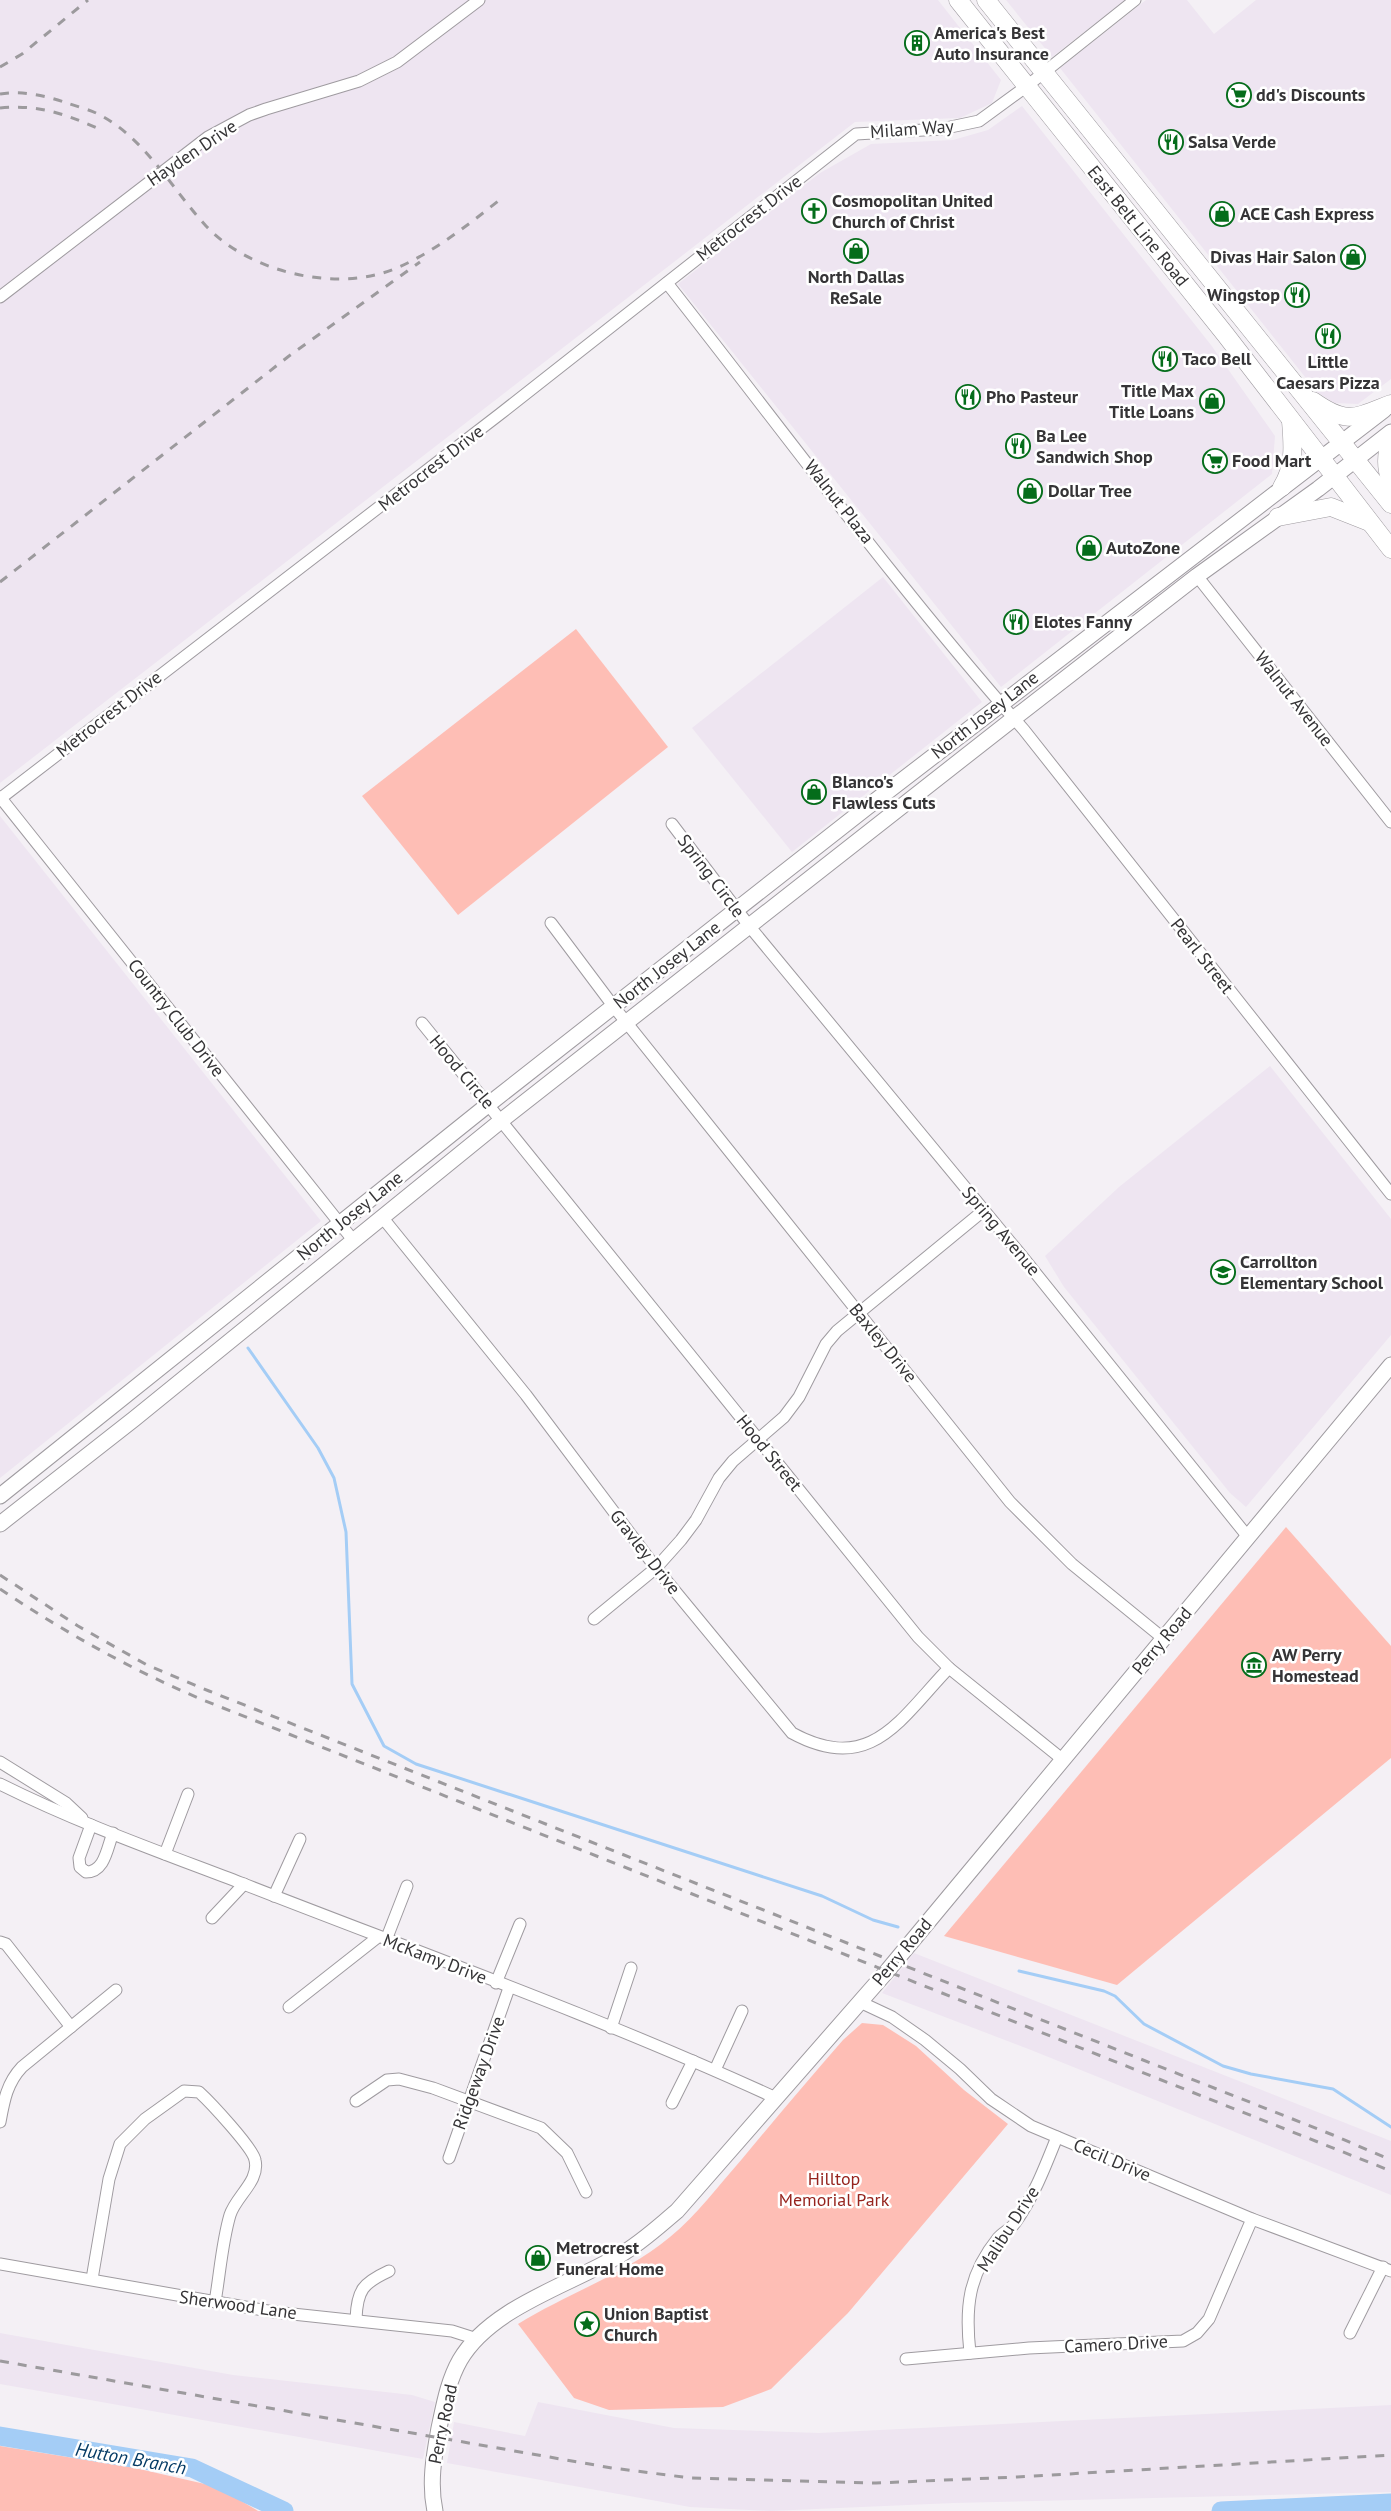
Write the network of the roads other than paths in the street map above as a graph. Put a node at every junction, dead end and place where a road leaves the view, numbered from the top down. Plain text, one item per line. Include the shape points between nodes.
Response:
1 (479, 0) edge
2 (958, 0) edge
3 (986, 0) edge
4 (1135, 0) edge
5 (1044, 73) junction
6 (1027, 86) junction
7 (856, 134) joint
8 (1112, 193) junction
9 (1199, 264) junction
10 (1181, 280) junction
11 (667, 283) junction
12 (0, 297) edge
13 (1277, 362) junction
14 (1303, 395) junction
15 (1391, 404) edge
16 (1291, 421) junction
17 (1391, 432) edge
18 (1391, 439) edge
19 (1340, 442) junction
20 (1320, 458) junction
21 (1355, 460) junction
22 (1334, 476) junction
23 (1391, 481) edge
24 (1282, 486) junction
25 (1391, 504) edge
26 (1278, 517) junction
27 (1371, 523) junction
28 (1391, 549) edge
29 (1198, 576) junction
30 (1000, 703) junction
31 (1013, 719) junction
32 (0, 797) edge
33 (1391, 822) edge
34 (672, 824) dead end
35 (737, 910) junction
36 (551, 923) dead end
37 (750, 927) junction
38 (614, 1007) junction
39 (422, 1023) dead end
40 (626, 1023) junction
41 (489, 1104) junction
42 (502, 1120) junction
43 (1391, 1194) edge
44 (984, 1211) junction
45 (382, 1217) junction
46 (339, 1225) junction
47 (353, 1240) junction
48 (859, 1313) junction
49 (1391, 1365) edge
50 (758, 1441) junction
51 (0, 1496) edge
52 (0, 1524) edge
53 (1248, 1537) junction
54 (656, 1568) junction
55 (594, 1619) dead end
56 (1164, 1639) junction
57 (949, 1668) junction
58 (1062, 1760) junction
59 (0, 1762) edge
60 (0, 1784) edge
61 (188, 1794) dead end
62 (91, 1825) junction
63 (113, 1833) junction
64 (300, 1839) dead end
65 (165, 1854) junction
66 (244, 1884) junction
67 (407, 1886) dead end
68 (274, 1896) junction
69 (212, 1918) dead end
70 (520, 1924) dead end
71 (382, 1938) junction
72 (0, 1942) edge
73 (631, 1968) dead end
74 (496, 1983) junction
75 (509, 1988) junction
76 (116, 1990) dead end
77 (860, 2002) junction
78 (289, 2007) dead end
79 (742, 2010) dead end
80 (71, 2027) junction
81 (611, 2028) junction
82 (693, 2061) junction
83 (715, 2070) junction
84 (776, 2098) junction
85 (356, 2101) dead end
86 (468, 2101) junction
87 (672, 2102) dead end
88 (0, 2122) edge
89 (1057, 2137) junction
90 (449, 2158) dead end
91 (586, 2192) dead end
92 (1252, 2219) junction
93 (0, 2264) edge
94 (1387, 2269) edge
95 (389, 2271) dead end
96 (92, 2280) junction
97 (215, 2302) junction
98 (356, 2319) junction
99 (1350, 2332) dead end
100 (477, 2338) junction
101 (970, 2353) junction
102 (906, 2359) dead end
103 (435, 2511) edge

1 - 12 street, Hayden Drive via 397,62 359,81 266,109 208,137
2 - 6 main road, East Belt Line Road
3 - 5 main road, East Belt Line Road
4 - 5 street, Milam Way
5 - 6 street, Milam Way
5 - 9 main road, East Belt Line Road
6 - 7 street, Milam Way via 979,121 941,129
6 - 8 main road, East Belt Line Road
7 - 11 street, Metrocrest Drive
8 - 9 main road via 1133,204 1174,255
8 - 10 main road, East Belt Line Road
9 - 13 main road, East Belt Line Road
10 - 13 main road via 1201,286 1251,345
10 - 16 main road, East Belt Line Road
11 - 30 street, Walnut Plaza
11 - 32 street, Metrocrest Drive
13 - 14 main road, East Belt Line Road
14 - 15 main road via 1340,417 1364,415
14 - 19 main road, East Belt Line Road
15 - 19 main road, North Josey Lane
16 - 20 main road, East Belt Line Road
16 - 24 main road via 1293,451
17 - 21 main road, North Josey Lane
18 - 23 main road via 1386,459
19 - 20 main road, North Josey Lane
19 - 21 main road, East Belt Line Road
20 - 22 main road, East Belt Line Road
20 - 24 main road, North Josey Lane
21 - 22 main road, North Josey Lane
21 - 25 main road, East Belt Line Road
22 - 26 main road, North Josey Lane
22 - 27 main road, East Belt Line Road
24 - 30 main road, North Josey Lane
26 - 27 main road via 1331,506
26 - 29 main road, North Josey Lane
27 - 28 main road, East Belt Line Road
29 - 31 main road, North Josey Lane
29 - 33 street, Walnut Avenue
30 - 31 street, Walnut Plaza
30 - 35 main road, North Josey Lane
31 - 37 main road, North Josey Lane
31 - 43 street, Pearl Street
32 - 46 street, Country Club Drive
34 - 35 street, Spring Circle
35 - 37 street, Spring Circle
35 - 38 main road, North Josey Lane
36 - 38 street, Baxley Drive
37 - 40 main road, North Josey Lane
37 - 44 street, Spring Avenue
38 - 40 street, Baxley Drive
38 - 41 main road, North Josey Lane
39 - 41 street, Hood Circle
40 - 42 main road, North Josey Lane
40 - 48 street, Baxley Drive
41 - 42 street, Hood Circle
41 - 46 main road, North Josey Lane
42 - 45 main road, North Josey Lane
42 - 50 street, Hood Street
44 - 48 street
44 - 53 street, Spring Avenue
45 - 47 main road, North Josey Lane
45 - 54 street, Gravley Drive via 526,1396
46 - 47 street, Country Club Drive
46 - 51 main road, North Josey Lane
47 - 52 main road, North Josey Lane via 134,1420
48 - 50 street via 826,1344 799,1397 784,1417
48 - 56 street, Baxley Drive via 1035,1529 1072,1564
49 - 53 main road, Perry Road
50 - 54 street via 719,1478 696,1520
50 - 57 street, Hood Street via 918,1637
53 - 56 main road, Perry Road
54 - 55 street
54 - 57 street, Gravley Drive via 792,1733 812,1744 848,1748 883,1737
56 - 58 main road, Perry Road
57 - 58 street, Hood Street
58 - 77 main road, Perry Road
59 - 62 street, McKamy Drive via 66,1803
60 - 62 street, McKamy Drive
61 - 65 street
62 - 63 street, McKamy Drive
62 - 63 street via 79,1858 80,1867 86,1872 94,1872 100,1867
63 - 65 street, McKamy Drive
64 - 68 street
65 - 66 street, McKamy Drive
66 - 68 street, McKamy Drive
66 - 69 street
67 - 71 street
68 - 71 street, McKamy Drive
70 - 74 street
71 - 74 street, McKamy Drive
71 - 78 street
72 - 80 street via 6,1944
73 - 81 street
74 - 75 street, McKamy Drive
75 - 81 street, McKamy Drive
75 - 86 street, Ridgeway Drive
76 - 80 street
77 - 84 main road, Perry Road
77 - 89 street, Cecil Drive via 892,2017 925,2040 1011,2114
79 - 83 street
80 - 88 street via 11,2078
81 - 82 street, McKamy Drive
82 - 83 street, McKamy Drive
82 - 87 street
83 - 84 street, McKamy Drive
84 - 100 main road, Perry Road via 677,2211 648,2236 620,2255 506,2315
85 - 86 street via 387,2080 399,2079
86 - 90 street, Ridgeway Drive
86 - 91 street via 541,2128 567,2153
89 - 92 street, Cecil Drive
89 - 101 street, Malibu Drive via 1038,2186 1014,2226 999,2237 986,2256 969,2294 966,2320
92 - 94 street, Cecil Drive
92 - 101 street, Camero Drive via 1209,2319 1196,2333 1182,2341
93 - 96 street, Sherwood Lane
94 - 99 street
95 - 98 street via 370,2280 357,2297
96 - 97 street, Sherwood Lane
96 - 97 street via 109,2179 120,2144 145,2119 184,2091 199,2092 255,2159 251,2182 230,2214
97 - 98 street, Sherwood Lane via 274,2312
98 - 100 street, Sherwood Lane via 452,2331
100 - 103 main road, Perry Road via 460,2360 445,2396 431,2483
101 - 102 street, Camero Drive

